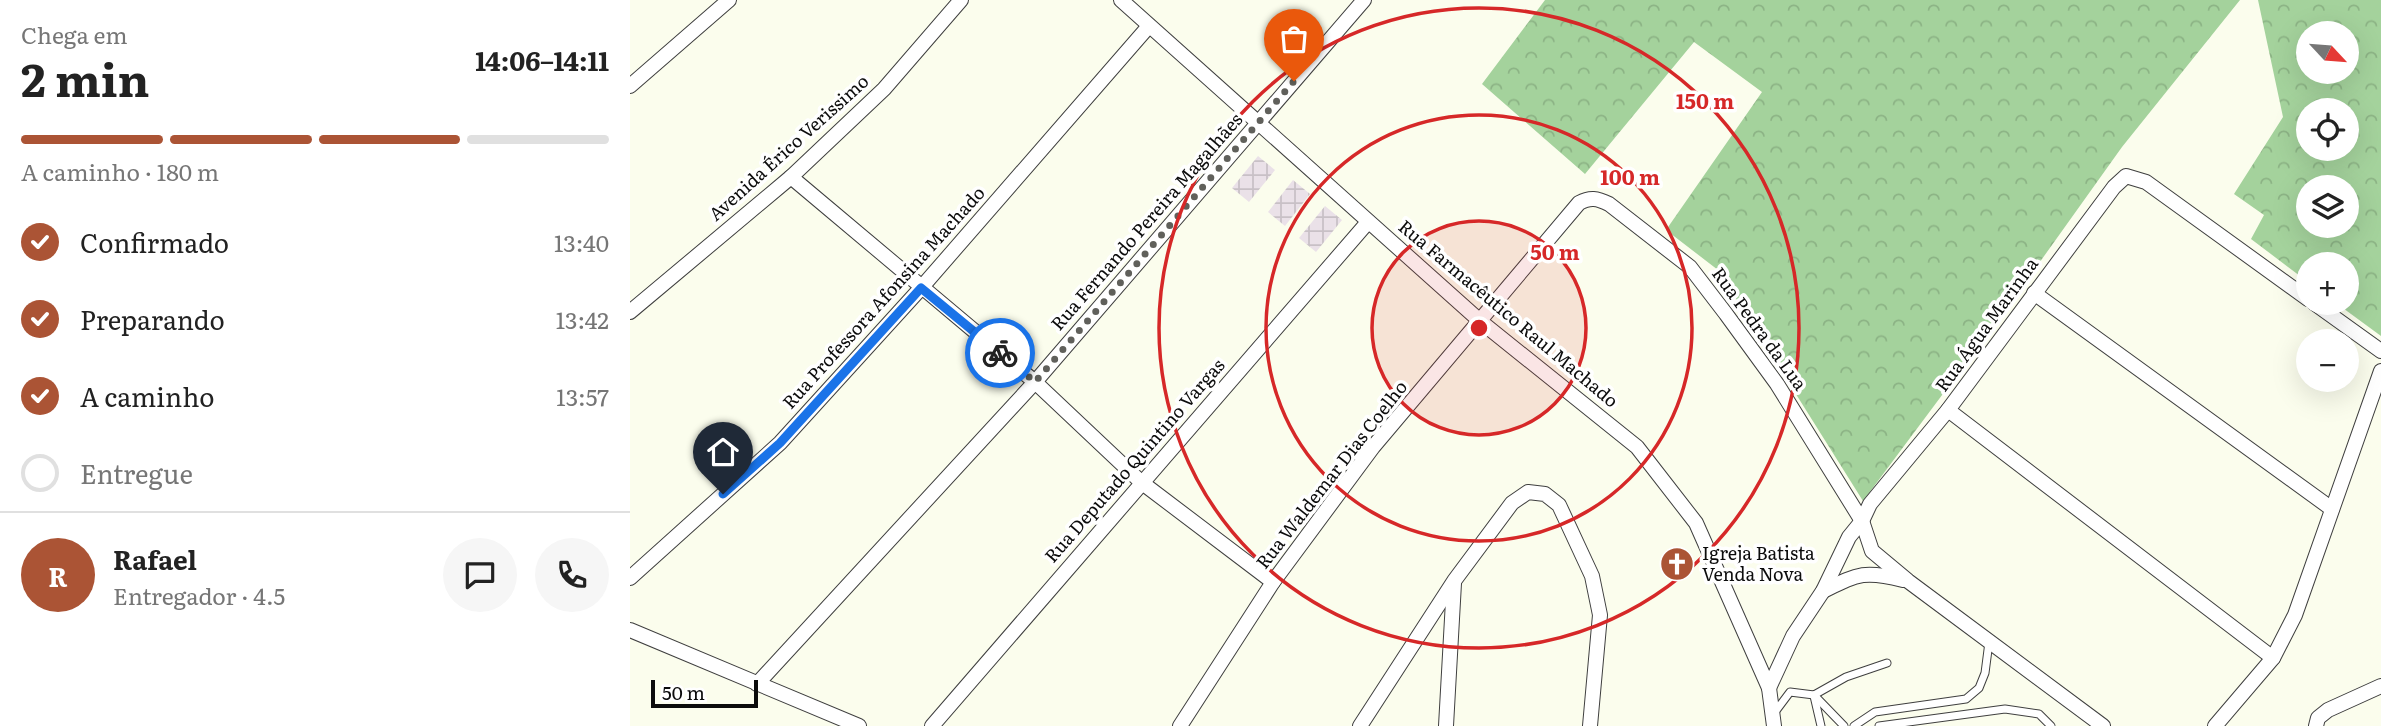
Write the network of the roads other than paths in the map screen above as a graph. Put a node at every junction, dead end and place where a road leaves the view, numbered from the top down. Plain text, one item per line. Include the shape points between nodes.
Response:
1 (729, 0) edge
2 (961, 0) edge
3 (1121, 0) edge
4 (1364, 0) edge
5 (1149, 26) junction
6 (630, 86) edge
7 (1259, 122) junction
8 (790, 177) junction
9 (1588, 198) joint
10 (1368, 222) junction
11 (921, 288) junction
12 (2296, 290) edge
13 (2034, 293) junction
14 (630, 312) edge
15 (2331, 315) edge
16 (1480, 321) junction
17 (2381, 351) edge
18 (2381, 370) edge
19 (1035, 382) junction
20 (1948, 410) junction
21 (1141, 482) junction
22 (2332, 509) junction
23 (1862, 521) junction
24 (630, 578) edge
25 (1454, 581) junction
26 (1908, 581) junction
27 (1273, 582) junction
28 (1824, 591) junction
29 (630, 630) edge
30 (1990, 640) junction
31 (2273, 658) junction
32 (1887, 663) dead end
33 (757, 684) junction
34 (2381, 686) edge
35 (1769, 688) junction
36 (1814, 695) junction
37 (1773, 720) edge
38 (859, 726) edge
39 (932, 726) edge
40 (1180, 726) edge
41 (1360, 726) edge
42 (1446, 726) edge
43 (1590, 726) edge
44 (1821, 726) edge
45 (1844, 726) edge
46 (1854, 726) edge
47 (1879, 726) edge
48 (2051, 726) edge
49 (2103, 726) edge
50 (2215, 726) edge
51 (2316, 726) edge

1 - 6 street
2 - 8 street, Avenida Érico Verissimo via 884,89
3 - 5 street, Rua Farmacêutico Raul Machado
4 - 7 street, Rua Fernando Pereira Magalhães
5 - 7 street, Rua Farmacêutico Raul Machado
5 - 11 street, Rua Professora Afonsina Machado
7 - 10 street, Rua Farmacêutico Raul Machado
7 - 19 street, Rua Fernando Pereira Magalhães
8 - 11 street
8 - 14 street, Avenida Érico Verissimo
9 - 16 street, Rua Waldemar Dias Coelho
9 - 23 street, Rua Pedra da Lua via 1609,204 1690,267 1777,384
10 - 16 street, Rua Farmacêutico Raul Machado
10 - 21 street, Rua Deputado Quintino Vargas
11 - 19 street
11 - 24 street, Rua Professora Afonsina Machado via 780,443
12 - 13 street, Rua Água Marinha via 2146,182 2126,176
13 - 20 street, Rua Água Marinha
13 - 22 street
15 - 17 street
16 - 27 street, Rua Waldemar Dias Coelho via 1373,447
16 - 35 street, Rua Farmacêutico Raul Machado via 1637,447 1696,523
18 - 22 street
19 - 21 street
19 - 33 street, Rua Fernando Pereira Magalhães
20 - 23 street, Rua Água Marinha via 1870,504
20 - 31 street
21 - 27 street
21 - 39 street, Rua Deputado Quintino Vargas
22 - 31 street via 2295,615
23 - 26 street, Rua Pedra da Lua via 1872,551
23 - 28 street, Rua Água Marinha via 1849,537
25 - 41 street
25 - 42 street
25 - 43 street via 1512,503 1528,492 1545,494 1559,505 1592,576 1600,615
26 - 28 street via 1857,574
26 - 30 street, Rua Pedra da Lua
27 - 40 street, Rua Waldemar Dias Coelho
28 - 35 street, Rua Água Marinha via 1793,636
29 - 33 street
30 - 46 lane via 1979,688 1966,699 1875,712
30 - 49 street, Rua Pedra da Lua
31 - 50 street
32 - 36 lane via 1846,677
33 - 38 street
34 - 51 street via 2328,710
35 - 37 street, Rua Farmacêutico Raul Machado
36 - 37 lane via 1790,692
36 - 44 lane
36 - 45 lane
47 - 48 lane via 2004,709 2039,714

